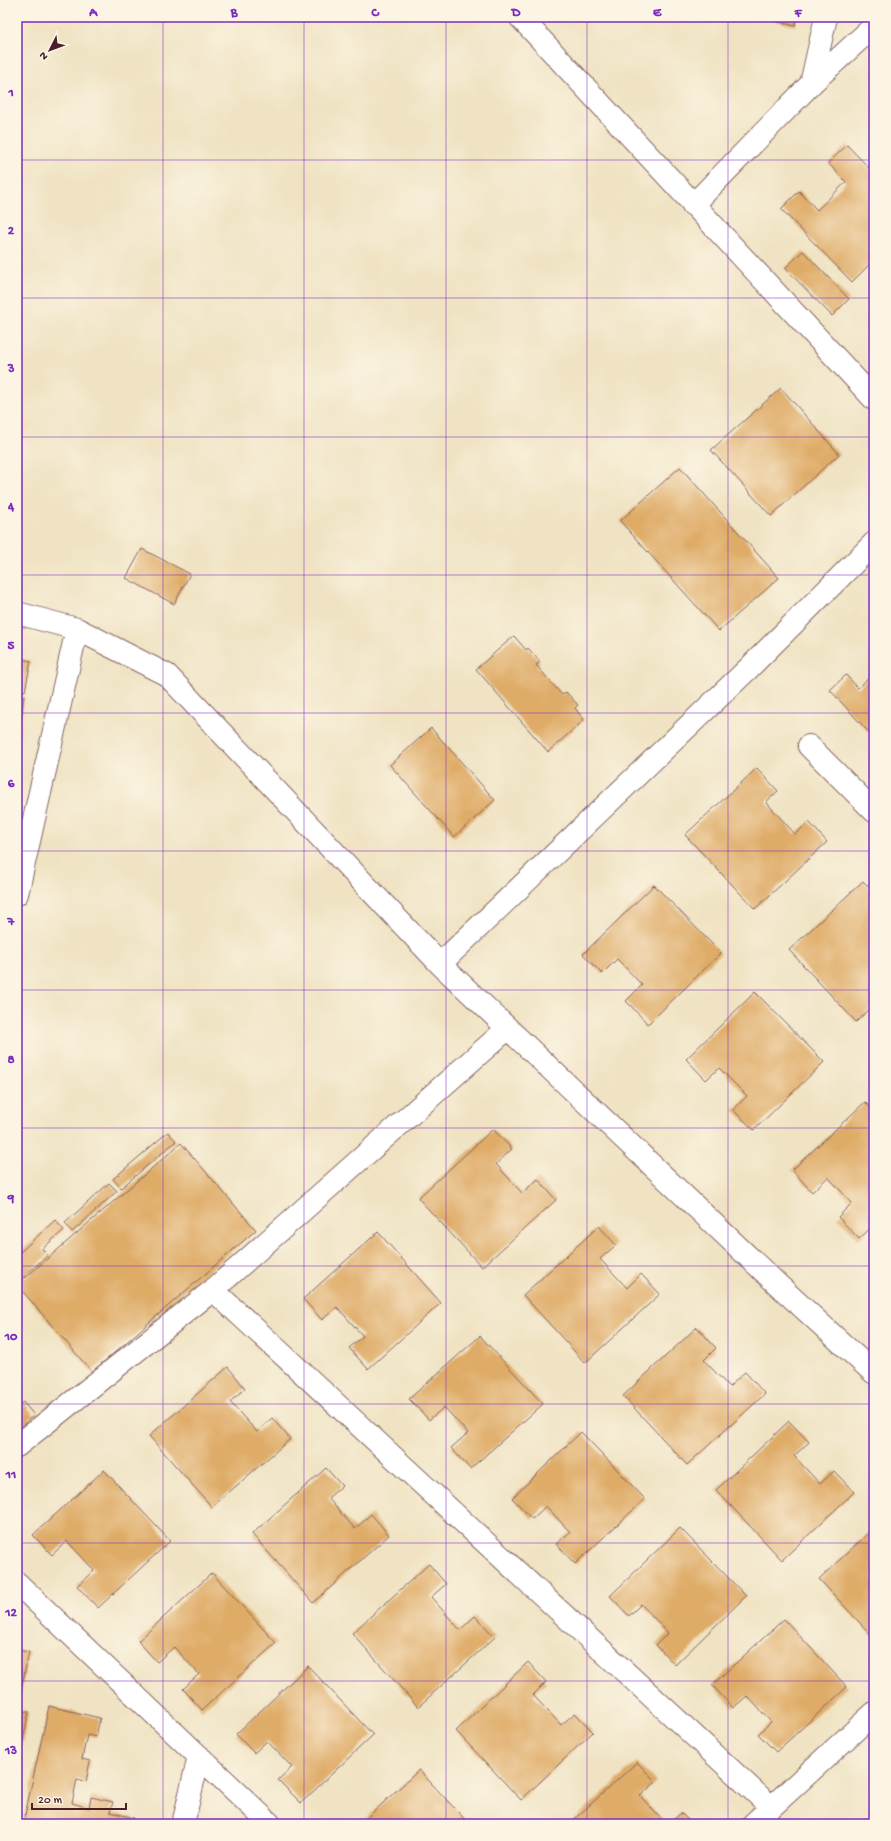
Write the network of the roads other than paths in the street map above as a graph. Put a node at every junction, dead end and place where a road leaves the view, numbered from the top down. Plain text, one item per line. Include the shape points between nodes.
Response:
1 (520, 17) edge
2 (826, 17) edge
3 (874, 26) edge
4 (811, 84) junction
5 (693, 205) junction
6 (874, 399) edge
7 (874, 543) edge
8 (17, 613) edge
9 (77, 630) junction
10 (809, 746) dead end
11 (874, 811) edge
12 (17, 894) edge
13 (440, 964) junction
14 (507, 1030) junction
15 (213, 1290) junction
16 (874, 1373) edge
17 (17, 1446) edge
18 (17, 1582) edge
19 (874, 1713) edge
20 (199, 1756) junction
21 (771, 1807) junction
22 (183, 1824) edge
23 (270, 1824) edge
24 (753, 1824) edge

1 - 5 street
2 - 4 street
3 - 4 street
4 - 5 street
5 - 6 street
7 - 13 street via 749,668
8 - 9 street
9 - 12 street
9 - 13 street via 167,675
10 - 11 street
13 - 14 street
14 - 15 street
14 - 16 street
15 - 17 street
15 - 21 street
18 - 20 street
19 - 21 street
20 - 22 street
20 - 23 street
21 - 24 street

